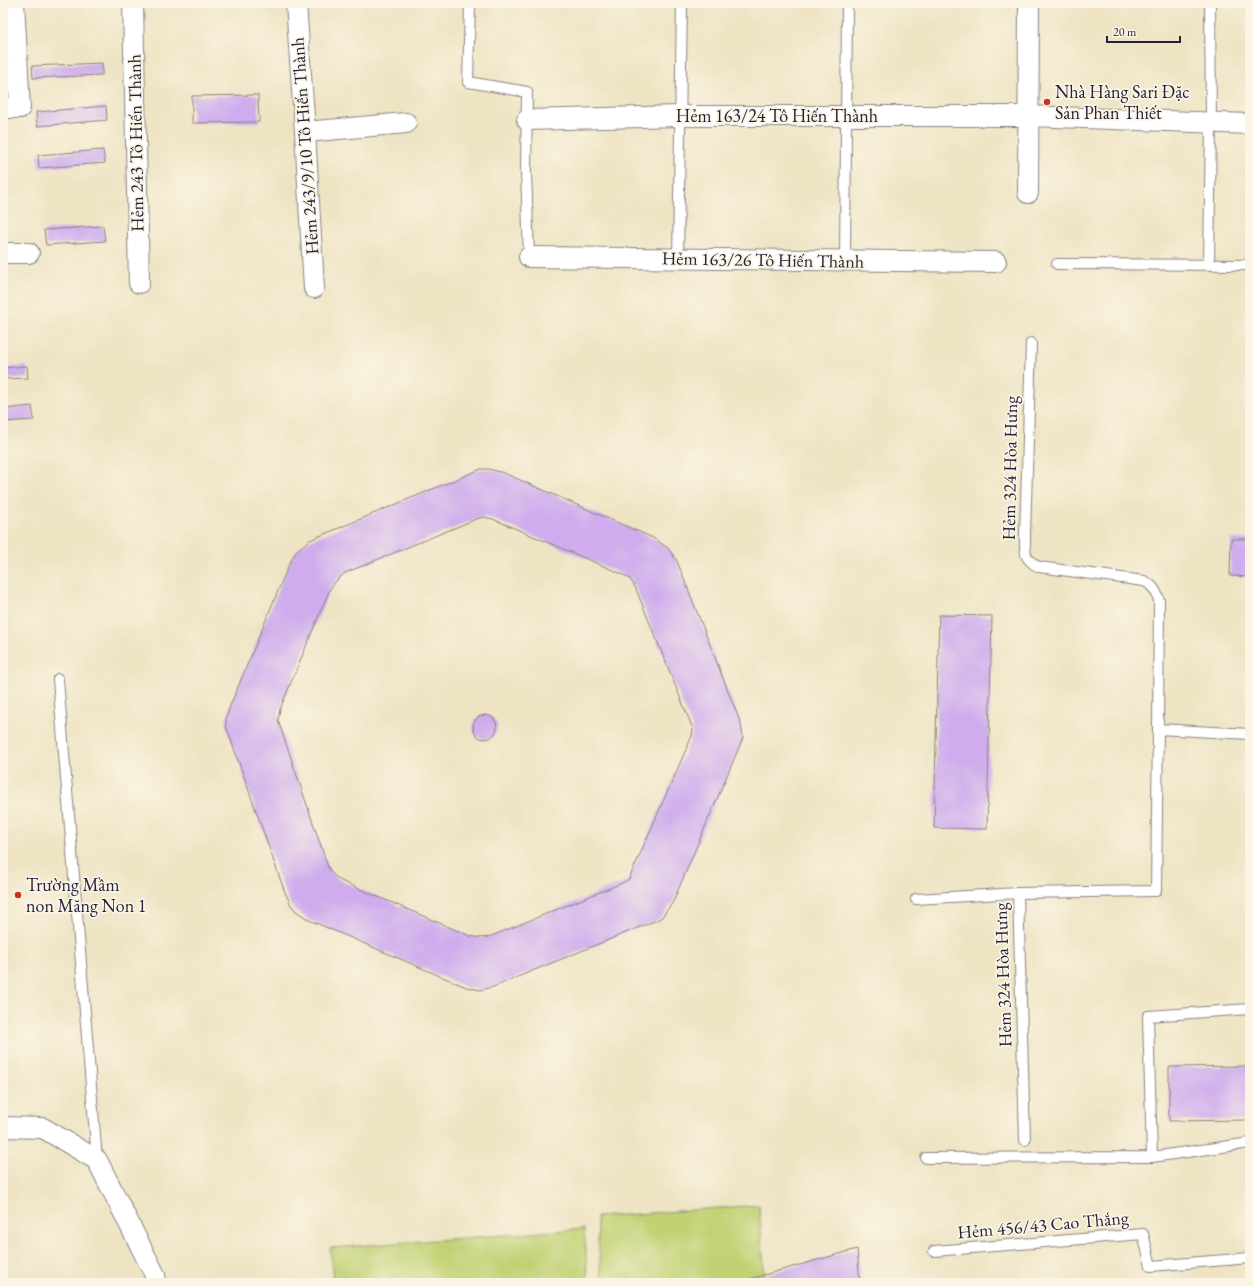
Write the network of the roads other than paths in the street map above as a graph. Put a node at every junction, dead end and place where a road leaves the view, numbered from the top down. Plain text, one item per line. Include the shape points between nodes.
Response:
1 (14, 3) edge
2 (133, 3) edge
3 (296, 3) edge
4 (470, 3) edge
5 (682, 3) edge
6 (846, 3) edge
7 (1029, 3) edge
8 (1210, 3) edge
9 (11, 108) edge
10 (680, 116) junction
11 (846, 116) junction
12 (1028, 116) junction
13 (527, 120) junction
14 (1211, 122) junction
15 (406, 123) dead end
16 (1250, 124) edge
17 (305, 132) junction
18 (1028, 193) dead end
19 (3, 253) edge
20 (29, 253) dead end
21 (529, 257) joint
22 (678, 259) junction
23 (845, 261) junction
24 (996, 262) dead end
25 (1057, 264) dead end
26 (1209, 265) junction
27 (1250, 265) edge
28 (139, 283) dead end
29 (314, 288) dead end
30 (1031, 343) dead end
31 (58, 679) dead end
32 (1158, 729) junction
33 (1250, 734) edge
34 (1018, 893) junction
35 (916, 898) dead end
36 (1250, 1009) edge
37 (3, 1127) edge
38 (1025, 1140) dead end
39 (1250, 1143) edge
40 (1152, 1157) junction
41 (926, 1158) dead end
42 (97, 1160) junction
43 (934, 1251) dead end
44 (1250, 1258) edge
45 (156, 1283) edge

1 - 9 street
2 - 28 street, Hẻm 243 Tô Hiến Thành
3 - 17 street, Hẻm 243/9/10 Tô Hiến Thành
4 - 13 lane via 468,82 527,92
5 - 10 lane
6 - 11 lane
7 - 12 street
8 - 14 lane
10 - 11 street, Hẻm 163/24 Tô Hiến Thành
10 - 13 street, Hẻm 163/24 Tô Hiến Thành
10 - 22 lane
11 - 12 street, Hẻm 163/24 Tô Hiến Thành
11 - 23 lane
12 - 14 street, Hẻm 163/24 Tô Hiến Thành
12 - 18 street
13 - 21 lane
14 - 16 street, Hẻm 163/24 Tô Hiến Thành
14 - 26 lane
15 - 17 street
17 - 29 street, Hẻm 243/9/10 Tô Hiến Thành
19 - 20 street
21 - 22 street, Hẻm 163/26 Tô Hiến Thành
22 - 23 street, Hẻm 163/26 Tô Hiến Thành
23 - 24 street, Hẻm 163/26 Tô Hiến Thành
25 - 26 lane
26 - 27 lane
30 - 32 lane, Hẻm 324 Hòa Hưng via 1025,555 1031,563 1039,567 1144,581 1156,591 1159,600
31 - 42 lane
32 - 33 lane
32 - 34 lane, Hẻm 324 Hòa Hưng via 1156,891
34 - 35 lane
34 - 38 lane, Hẻm 324 Hòa Hưng
36 - 40 lane via 1148,1016
37 - 42 street via 43,1128
39 - 40 lane
40 - 41 lane
42 - 45 street via 155,1275
43 - 44 lane, Hẻm 456/43 Cao Thắng via 1143,1234 1151,1266

